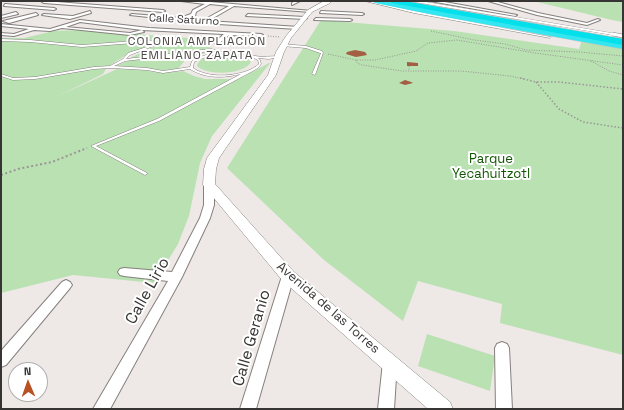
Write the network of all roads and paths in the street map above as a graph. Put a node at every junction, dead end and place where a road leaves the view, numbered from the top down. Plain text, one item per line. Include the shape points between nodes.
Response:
1 (21, 1) edge
2 (183, 1) edge
3 (366, 1) edge
4 (376, 1) edge
5 (392, 1) edge
6 (404, 1) edge
7 (410, 1) edge
8 (414, 1) edge
9 (417, 1) edge
10 (432, 1) edge
11 (458, 1) edge
12 (490, 1) edge
13 (44, 2) dead end
14 (192, 2) edge
15 (266, 2) edge
16 (147, 3) dead end
17 (210, 3) junction
18 (287, 3) dead end
19 (299, 3) edge
20 (444, 3) junction
21 (520, 3) dead end
22 (2, 5) edge
23 (91, 5) junction
24 (233, 5) junction
25 (503, 5) junction
26 (181, 6) dead end
27 (322, 6) edge
28 (258, 8) junction
29 (536, 8) dead end
30 (133, 9) junction
31 (58, 10) dead end
32 (1, 11) edge
33 (524, 11) junction
34 (171, 12) dead end
35 (556, 12) dead end
36 (16, 13) junction
37 (185, 13) dead end
38 (36, 14) junction
39 (193, 14) junction
40 (362, 14) dead end
41 (132, 15) dead end
42 (248, 15) junction
43 (57, 16) junction
44 (512, 16) junction
45 (543, 16) junction
46 (1, 17) edge
47 (74, 17) junction
48 (576, 17) dead end
49 (305, 18) junction
50 (181, 19) junction
51 (43, 20) dead end
52 (119, 20) dead end
53 (350, 20) dead end
54 (565, 20) junction
55 (598, 20) dead end
56 (1, 21) edge
57 (36, 22) dead end
58 (203, 22) junction
59 (234, 24) junction
60 (1, 25) edge
61 (160, 25) junction
62 (21, 27) junction
63 (58, 27) junction
64 (297, 28) junction
65 (149, 29) junction
66 (37, 31) junction
67 (431, 32) dead end
68 (228, 33) junction
69 (1, 34) edge
70 (261, 35) joint
71 (288, 37) junction
72 (550, 37) dead end
73 (623, 38) edge
74 (1, 40) edge
75 (217, 43) dead end
76 (623, 46) edge
77 (234, 53) junction
78 (322, 53) junction
79 (280, 54) junction
80 (623, 56) edge
81 (255, 57) junction
82 (124, 60) junction
83 (356, 60) junction
84 (589, 60) junction
85 (260, 64) junction
86 (623, 65) edge
87 (409, 66) dead end
88 (111, 67) junction
89 (192, 68) junction
90 (250, 71) junction
91 (409, 71) junction
92 (314, 74) dead end
93 (1, 75) edge
94 (623, 75) edge
95 (536, 82) junction
96 (623, 89) edge
97 (623, 128) edge
98 (93, 146) junction
99 (145, 174) dead end
100 (1, 175) edge
101 (209, 185) junction
102 (124, 272) dead end
103 (288, 276) junction
104 (176, 277) junction
105 (66, 284) dead end
106 (502, 348) dead end
107 (1, 361) edge
108 (390, 362) junction
109 (101, 409) edge
110 (248, 409) edge
111 (386, 409) edge
112 (443, 409) edge
113 (504, 409) edge

1 - 22 street
2 - 14 street
3 - 72 lane
4 - 76 highway
5 - 73 highway
6 - 73 highway
7 - 73 lane, bridge
8 - 73 lane, bridge
9 - 44 highway
10 - 20 street
11 - 20 street
12 - 25 street
13 - 23 street
14 - 17 street
14 - 26 street
15 - 28 street
16 - 30 street
17 - 24 street
17 - 39 street
18 - 19 street
20 - 44 street
21 - 25 street
22 - 31 street
23 - 30 street
23 - 47 street via 73,11 92,12
24 - 28 street
24 - 58 street
25 - 33 street
27 - 28 street
27 - 40 street
27 - 49 street
27 - 53 street via 316,19
28 - 42 street
29 - 33 street
30 - 34 street
32 - 36 street
33 - 44 street
33 - 45 street
35 - 45 street
36 - 38 street
36 - 46 street
37 - 39 street
38 - 43 street
38 - 56 street via 10,22
39 - 50 street
41 - 50 street
42 - 49 street
42 - 59 street
43 - 47 street
43 - 51 street
44 - 73 highway
45 - 54 street
47 - 66 street
48 - 54 street
49 - 64 street
50 - 58 street
50 - 61 street
52 - 61 street
54 - 55 street via 587,24
57 - 62 street
58 - 59 street
59 - 64 street
60 - 62 street
61 - 65 street
62 - 66 street
63 - 65 street via 130,34
63 - 65 street, Calle Saturno via 80,21
63 - 66 street
64 - 71 street
65 - 68 street, Calle Saturno
66 - 69 street via 14,36
67 - 80 path via 526,50
68 - 70 street, Calle Saturno
68 - 75 street
70 - 71 path
71 - 79 street
74 - 82 lane via 82,46 147,41 155,45 129,54
77 - 81 lane
77 - 82 lane via 211,50
77 - 89 lane via 202,57 193,62
78 - 79 lane via 306,46
78 - 83 path
78 - 92 lane
79 - 81 lane via 264,58
79 - 85 lane
79 - 101 street via 272,75 213,158
81 - 85 lane
82 - 88 lane
83 - 84 path via 384,59 416,51 428,43 457,40
83 - 91 path via 369,67
84 - 86 path
84 - 94 path
85 - 90 lane
87 - 91 path
88 - 89 lane via 163,72
88 - 93 lane via 35,78 13,79
89 - 90 lane via 201,73 215,75
90 - 98 lane via 158,120
91 - 95 path via 461,71 510,76
95 - 96 path
95 - 97 path via 560,109 583,122
98 - 99 lane
98 - 100 path via 52,162
101 - 103 street, Avenida de las Torres
101 - 104 street, Calle Lirio via 209,205 205,218
102 - 104 street
103 - 108 street, Avenida de las Torres
103 - 110 street, Calle Geranio
104 - 109 street, Calle Lirio
105 - 107 street
106 - 113 street
108 - 111 street
108 - 112 street, Avenida de las Torres

